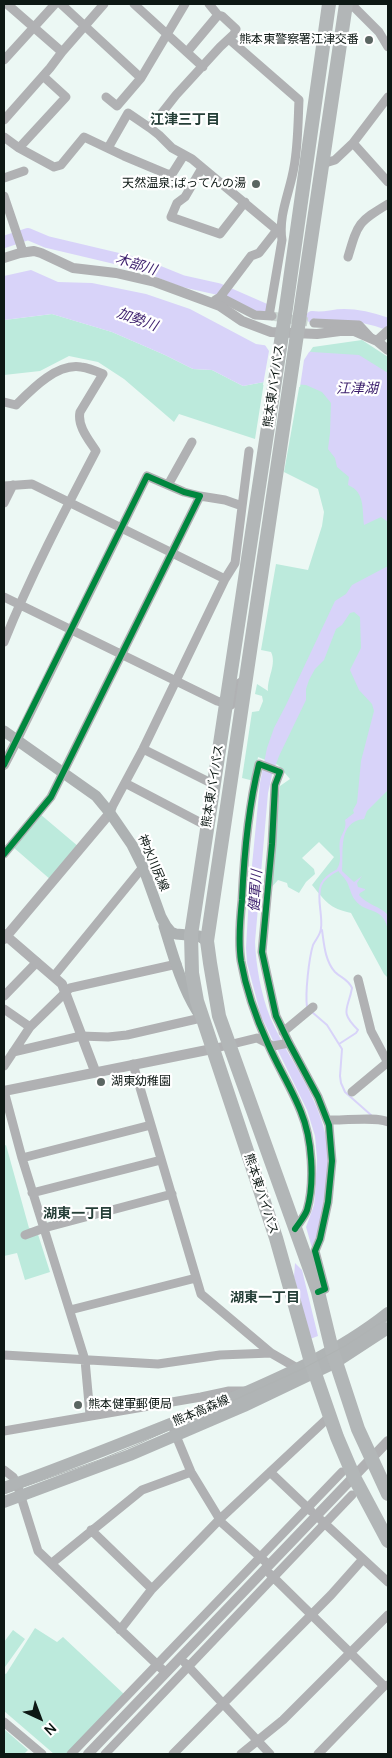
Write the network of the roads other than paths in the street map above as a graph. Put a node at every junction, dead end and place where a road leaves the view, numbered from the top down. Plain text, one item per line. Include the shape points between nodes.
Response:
1 (56, 4) edge
2 (61, 4) edge
3 (104, 4) edge
4 (134, 4) edge
5 (185, 4) edge
6 (209, 4) edge
7 (329, 4) edge
8 (346, 4) edge
9 (351, 4) edge
10 (7, 5) edge
11 (218, 16) junction
12 (85, 25) junction
13 (34, 27) junction
14 (167, 34) junction
15 (229, 38) junction
16 (388, 47) edge
17 (62, 52) junction
18 (187, 52) junction
19 (4, 60) edge
20 (203, 67) junction
21 (43, 76) junction
22 (141, 78) junction
23 (106, 97) dead end
24 (386, 103) edge
25 (4, 120) edge
26 (150, 128) junction
27 (4, 137) edge
28 (353, 143) junction
29 (19, 148) junction
30 (108, 148) junction
31 (184, 155) junction
32 (322, 164) junction
33 (295, 167) junction
34 (202, 168) junction
35 (24, 172) dead end
36 (4, 178) edge
37 (388, 182) edge
38 (4, 196) edge
39 (245, 202) junction
40 (388, 204) edge
41 (278, 230) junction
42 (23, 252) junction
43 (348, 256) dead end
44 (4, 258) edge
45 (215, 300) junction
46 (314, 323) tunnel mouth
47 (388, 330) edge
48 (281, 337) junction
49 (297, 338) junction
50 (374, 340) junction
51 (388, 350) edge
52 (4, 402) edge
53 (192, 442) dead end
54 (249, 451) dead end
55 (8, 485) edge
56 (168, 485) junction
57 (200, 496) junction
58 (69, 502) junction
59 (4, 503) edge
60 (242, 506) junction
61 (121, 528) junction
62 (172, 553) junction
63 (241, 563) junction
64 (225, 579) junction
65 (4, 597) edge
66 (19, 605) junction
67 (70, 630) junction
68 (4, 642) edge
69 (122, 654) junction
70 (246, 679) junction
71 (176, 681) junction
72 (226, 704) junction
73 (4, 731) edge
74 (17, 740) junction
75 (143, 749) junction
76 (4, 766) edge
77 (64, 772) junction
78 (125, 783) junction
79 (213, 784) junction
80 (110, 813) junction
81 (207, 826) junction
82 (4, 854) edge
83 (143, 867) junction
84 (161, 917) junction
85 (191, 935) junction
86 (5, 936) edge
87 (207, 941) junction
88 (37, 962) junction
89 (177, 964) junction
90 (54, 976) junction
91 (358, 979) dead end
92 (66, 991) junction
93 (4, 996) edge
94 (313, 1007) dead end
95 (4, 1009) edge
96 (202, 1020) junction
97 (30, 1027) junction
98 (284, 1032) junction
99 (81, 1036) junction
100 (289, 1043) junction
101 (230, 1044) junction
102 (270, 1045) junction
103 (212, 1049) junction
104 (13, 1052) junction
105 (388, 1063) edge
106 (133, 1064) junction
107 (4, 1066) edge
108 (94, 1071) junction
109 (4, 1091) edge
110 (352, 1092) dead end
111 (328, 1120) junction
112 (388, 1122) edge
113 (151, 1125) junction
114 (22, 1158) junction
115 (161, 1160) junction
116 (32, 1193) junction
117 (172, 1194) junction
118 (44, 1228) junction
119 (295, 1229) junction
120 (25, 1235) dead end
121 (196, 1278) junction
122 (318, 1292) junction
123 (70, 1310) junction
124 (388, 1313) edge
125 (388, 1328) edge
126 (271, 1352) junction
127 (4, 1355) edge
128 (334, 1356) junction
129 (85, 1360) junction
130 (314, 1367) junction
131 (297, 1368) junction
132 (249, 1391) junction
133 (90, 1415) junction
134 (330, 1416) junction
135 (171, 1424) junction
136 (4, 1430) edge
137 (176, 1436) junction
138 (388, 1441) edge
139 (371, 1459) junction
140 (4, 1470) edge
141 (191, 1472) junction
142 (270, 1472) junction
143 (348, 1475) junction
144 (17, 1484) junction
145 (4, 1488) edge
146 (388, 1494) edge
147 (352, 1495) dead end
148 (22, 1497) junction
149 (4, 1502) edge
150 (308, 1508) junction
151 (220, 1519) junction
152 (321, 1520) junction
153 (91, 1530) junction
154 (388, 1541) edge
155 (260, 1557) junction
156 (363, 1559) junction
157 (52, 1563) junction
158 (267, 1567) junction
159 (274, 1577) junction
160 (388, 1582) edge
161 (152, 1589) junction
162 (312, 1614) junction
163 (388, 1615) edge
164 (120, 1630) junction
165 (350, 1652) junction
166 (180, 1658) junction
167 (157, 1665) junction
168 (188, 1666) junction
169 (166, 1673) junction
170 (386, 1686) edge
171 (224, 1704) junction
172 (4, 1722) edge
173 (258, 1742) junction
174 (42, 1754) edge
175 (71, 1754) edge
176 (88, 1754) edge
177 (105, 1754) edge
178 (173, 1754) edge
179 (241, 1754) edge
180 (270, 1754) edge
181 (318, 1754) edge

1 - 13 street
2 - 12 street
3 - 12 street
4 - 14 street
5 - 14 street
6 - 11 street
7 - 33 highway, 熊本東バイパス
8 - 32 highway, 熊本東バイパス
9 - 16 street via 379,32
10 - 13 street
11 - 15 street via 236,29
11 - 18 street
12 - 17 street
12 - 22 street
13 - 17 street
13 - 19 street
14 - 18 street
14 - 22 street
15 - 20 street
15 - 33 street via 299,100
17 - 21 street
18 - 20 street
20 - 26 street
21 - 25 street
21 - 29 street via 66,97
22 - 23 street via 117,106
24 - 28 street
26 - 30 street via 128,113
26 - 31 street via 167,145
27 - 29 street
28 - 32 street via 335,160
28 - 37 street
29 - 30 street via 58,167 84,137
30 - 31 street via 167,174 172,174
31 - 34 street
32 - 49 highway, 熊本東バイパス
33 - 41 street
33 - 48 highway, 熊本東バイパス
34 - 39 street
34 - 39 street via 171,217 220,234
35 - 36 street
38 - 42 street
39 - 41 street
40 - 43 street via 368,216 356,229
41 - 45 street via 259,253 251,256
41 - 45 street via 282,240 271,316 255,315
42 - 44 street
42 - 45 street via 42,253 73,268 116,273
45 - 48 street via 257,328
46 - 50 street via 359,325
47 - 50 street
48 - 49 street
48 - 63 highway, 熊本東バイパス via 261,472
49 - 50 street via 354,331
49 - 70 highway, 熊本東バイパス
50 - 51 street
52 - 58 street via 16,405 49,376 71,366 104,374 80,412 82,428 96,451
53 - 56 street
54 - 60 street
55 - 58 street via 32,484
55 - 59 street
56 - 57 street
56 - 61 street via 147,476
57 - 60 street
57 - 62 street
58 - 61 street
58 - 66 street
60 - 63 street
61 - 62 street
61 - 67 street
62 - 64 street
62 - 69 street
63 - 64 street
63 - 72 highway, 熊本東バイパス
64 - 71 street
65 - 66 street
66 - 67 street
66 - 68 street
67 - 69 street
67 - 74 street
69 - 71 street
69 - 77 street
70 - 72 street via 238,684 234,702
70 - 87 highway, 熊本東バイパス
71 - 72 street
71 - 75 street
72 - 79 highway, 熊本東バイパス
73 - 74 main road, 神水川尻線
74 - 76 street
74 - 77 main road, 神水川尻線
75 - 78 street
75 - 79 street
77 - 80 main road, 神水川尻線 via 96,796
77 - 82 street via 51,797
78 - 80 street
78 - 81 street
79 - 81 highway, 熊本東バイパス
80 - 83 main road, 神水川尻線
80 - 86 street
81 - 85 highway, 熊本東バイパス
83 - 84 main road, 神水川尻線
83 - 90 street
84 - 85 main road, 神水川尻線 via 171,932
84 - 89 main road
85 - 87 main road, 神水川尻線
85 - 96 highway, 熊本東バイパス via 192,973
86 - 88 street
87 - 101 highway, 熊本東バイパス via 220,1016
88 - 90 street
88 - 93 street
89 - 92 street
89 - 96 main road via 189,999
90 - 92 street
91 - 105 street via 371,1030
92 - 97 street
92 - 99 street
94 - 98 street
95 - 97 street
96 - 99 street via 127,1035
96 - 103 highway, 熊本東バイパス
97 - 104 street
98 - 100 street
98 - 102 street via 276,1016 262,952 275,785 280,772 259,764 244,854 241,959 257,1017
99 - 104 street
99 - 108 street
100 - 102 street
100 - 111 street
101 - 102 street via 257,1038
101 - 103 street
101 - 119 highway, 熊本東バイパス
102 - 119 street via 302,1113 311,1162 306,1212
103 - 106 street
103 - 130 highway, 熊本東バイパス via 276,1238
104 - 107 street
105 - 110 street
106 - 108 street
106 - 113 street
108 - 109 street
109 - 114 street
111 - 112 street via 380,1119
111 - 122 street via 332,1161 329,1194 320,1239 314,1251 325,1289
113 - 114 street
113 - 115 street
114 - 116 street
115 - 116 street
115 - 117 street
116 - 118 street
117 - 118 street
117 - 121 street
118 - 120 street
118 - 123 street
119 - 122 highway, 熊本東バイパス
121 - 123 street
121 - 126 street via 201,1294
122 - 128 highway, 熊本東バイパス
123 - 129 street
124 - 128 main road, 熊本高森線 via 350,1340
125 - 128 main road, 熊本高森線
126 - 129 street via 158,1364
126 - 131 street
127 - 129 street
128 - 130 main road, 熊本高森線
128 - 139 highway, 熊本東バイパス
129 - 133 street
130 - 131 main road, 熊本高森線
130 - 134 highway, 熊本東バイパス
130 - 137 main road, 熊本高森線
131 - 132 main road, 熊本高森線
132 - 133 street via 229,1390
132 - 135 main road, 熊本高森線
133 - 136 street
134 - 142 street
134 - 143 highway, 熊本東バイパス
135 - 137 street
135 - 144 main road, 熊本高森線
137 - 141 street
137 - 148 main road, 熊本高森線
138 - 139 street
139 - 143 street
139 - 146 highway, 熊本東バイパス
140 - 144 street
141 - 151 street
141 - 153 street via 142,1490
142 - 150 street
142 - 151 street
143 - 150 street
143 - 152 street
143 - 154 highway, 熊本東バイパス
144 - 145 main road, 熊本高森線
144 - 148 street
147 - 152 street
148 - 149 main road, 熊本高森線
148 - 157 street via 38,1551
150 - 152 street
150 - 155 street
151 - 155 street
151 - 161 street
152 - 156 street
152 - 158 street
152 - 159 street
153 - 157 street
153 - 161 street
155 - 158 street
155 - 167 street
156 - 160 street
156 - 162 street
157 - 164 street
158 - 159 street
158 - 166 street
159 - 162 street
159 - 168 street
161 - 164 street
162 - 165 street
162 - 171 street
163 - 165 street
164 - 167 street
165 - 170 street
165 - 173 street
166 - 168 street
166 - 169 street
167 - 169 street
167 - 175 street
168 - 171 street
168 - 177 street
169 - 176 street
170 - 181 street
171 - 173 street
171 - 178 street
172 - 174 street
173 - 179 street
173 - 180 street

